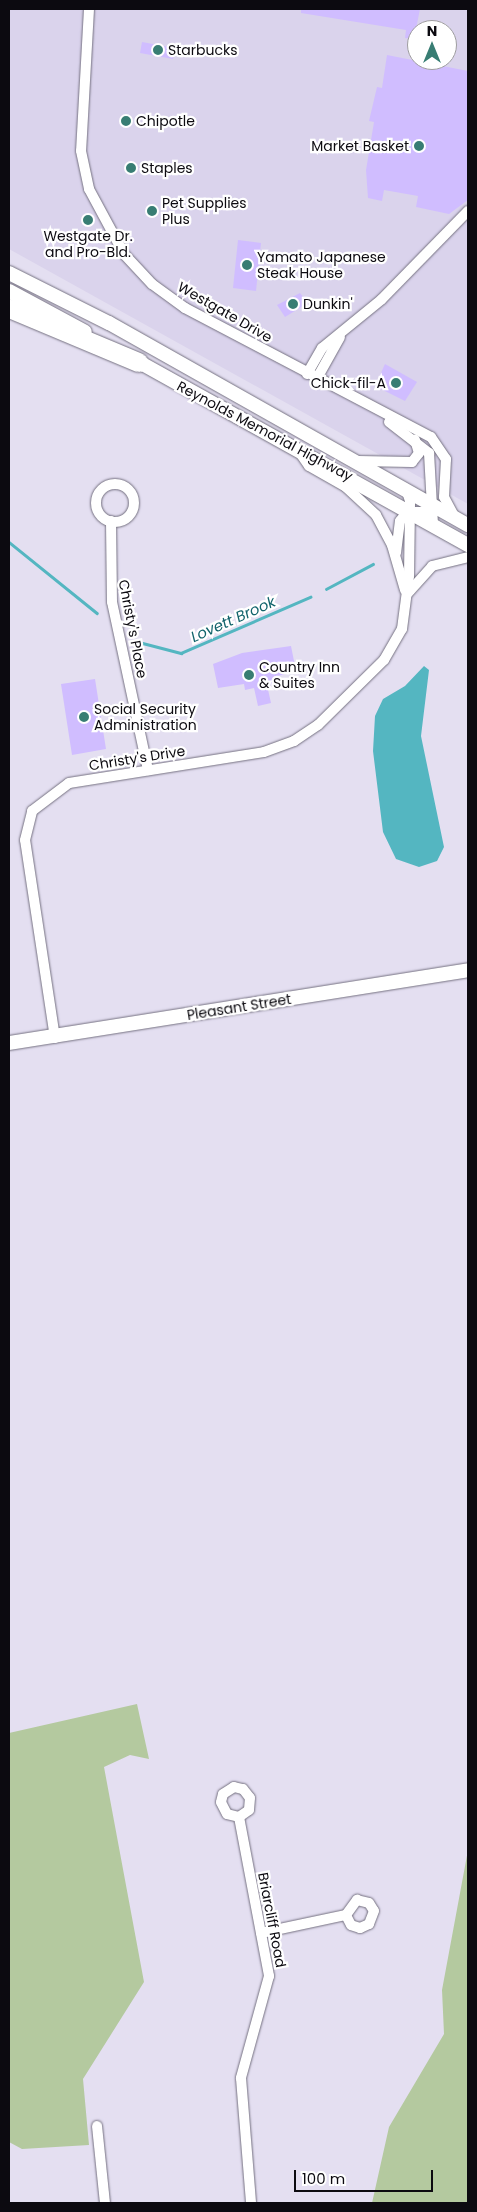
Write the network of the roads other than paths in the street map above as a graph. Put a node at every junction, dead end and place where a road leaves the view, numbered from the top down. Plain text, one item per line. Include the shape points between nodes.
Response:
1 (89, 9) edge
2 (468, 211) edge
3 (9, 273) edge
4 (9, 290) edge
5 (9, 308) edge
6 (342, 334) junction
7 (138, 362) junction
8 (307, 374) junction
9 (316, 380) junction
10 (361, 403) junction
11 (415, 439) junction
12 (298, 451) junction
13 (355, 461) junction
14 (444, 490) junction
15 (409, 500) junction
16 (431, 513) junction
17 (454, 517) junction
18 (111, 521) dead end
19 (468, 524) edge
20 (468, 545) edge
21 (396, 554) junction
22 (468, 557) edge
23 (406, 596) junction
24 (148, 770) junction
25 (468, 970) edge
26 (55, 1038) junction
27 (9, 1043) edge
28 (239, 1817) dead end
29 (346, 1915) dead end
30 (261, 1934) junction
31 (97, 2126) dead end
32 (105, 2203) edge
33 (252, 2203) edge

1 - 8 street, Westgate Drive via 81,151 86,181 104,223 152,284 185,308
2 - 6 street
3 - 13 main road, Reynolds Memorial Highway
4 - 7 main road, Reynolds Memorial Highway
5 - 7 highway
6 - 8 street via 322,348
6 - 9 street
7 - 12 main road, Reynolds Memorial Highway
8 - 9 street, Westgate Drive
9 - 10 street, Westgate Drive
10 - 11 street, Westgate Drive
10 - 14 street, Westgate Drive via 436,441 446,459
11 - 13 street via 419,452 412,462
11 - 16 street, Westgate Drive via 431,460
12 - 15 main road, Reynolds Memorial Highway via 391,499
12 - 21 street, Christy's Drive via 309,466 366,503
13 - 15 main road, Reynolds Memorial Highway
14 - 16 street
14 - 17 street, Westgate Drive
15 - 16 main road, Reynolds Memorial Highway
15 - 16 main road, Reynolds Memorial Highway
15 - 21 street, Christy's Drive via 400,521
15 - 23 street, Christy's Drive
16 - 17 main road, Reynolds Memorial Highway
16 - 20 main road, Reynolds Memorial Highway
17 - 19 main road, Reynolds Memorial Highway
18 - 24 street, Christy's Place via 112,602
21 - 23 street, Christy's Drive
22 - 23 street via 432,566
23 - 24 street, Christy's Drive via 402,628 391,650 309,733 264,752
24 - 26 street, Christy's Drive via 62,786 41,800 26,822 25,847
25 - 26 main road, Pleasant Street
26 - 27 main road, Pleasant Street
28 - 30 street, Briarcliff Road
29 - 30 street
30 - 33 street, Briarcliff Road via 269,1987 251,2031 241,2078
31 - 32 street

